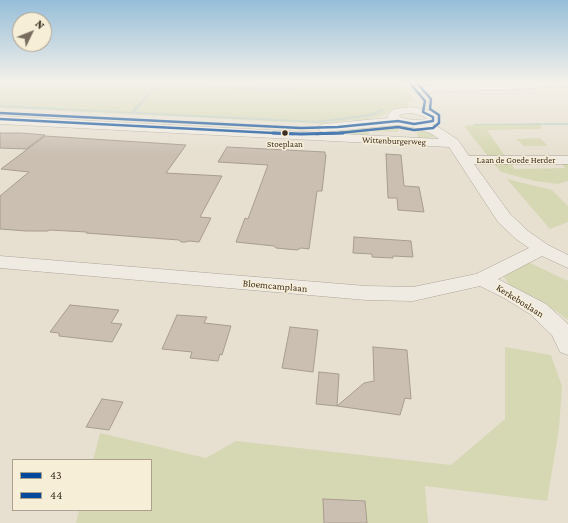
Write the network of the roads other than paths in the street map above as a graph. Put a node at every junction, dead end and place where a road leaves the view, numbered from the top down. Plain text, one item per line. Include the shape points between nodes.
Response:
1 (417, 106) edge
2 (417, 111) junction
3 (0, 113) edge
4 (396, 119) junction
5 (0, 120) edge
6 (425, 123) junction
7 (453, 143) junction
8 (464, 160) junction
9 (568, 160) edge
10 (542, 249) junction
11 (0, 262) edge
12 (568, 262) edge
13 (482, 279) junction
14 (568, 346) edge

1 - 2 street
2 - 4 street via 399,111 394,114
2 - 6 street via 433,117 433,121
3 - 4 street, Wittenburgerweg via 301,128 338,127
4 - 6 street
5 - 7 street, Wittenburgerweg
6 - 7 street
7 - 8 street
8 - 9 street, Laan de Goede Herder
8 - 10 street via 504,218
10 - 12 street
10 - 13 street, Bloemcamplaan
11 - 13 street, Bloemcamplaan via 366,293 413,294
13 - 14 street, Kerkeboslaan via 538,310 561,331

